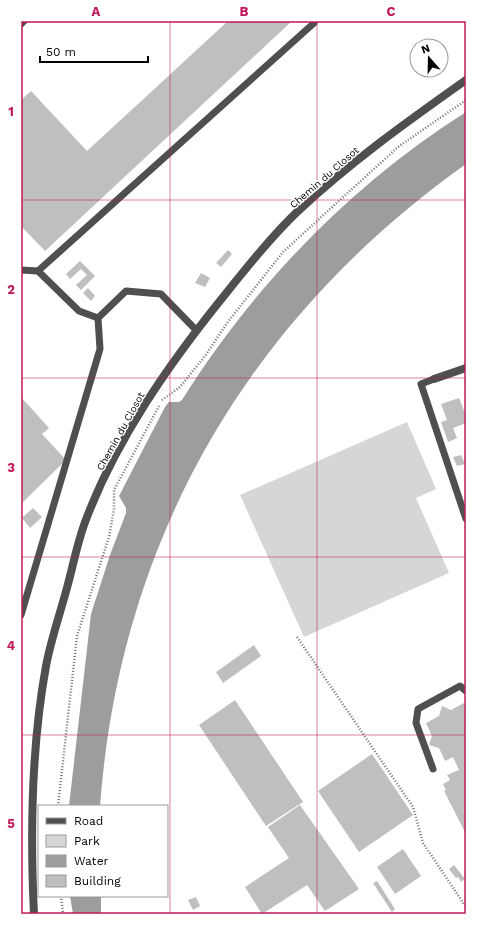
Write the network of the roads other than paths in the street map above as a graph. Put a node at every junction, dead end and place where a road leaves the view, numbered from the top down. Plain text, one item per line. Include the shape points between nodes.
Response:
1 (24, 21) edge
2 (313, 21) edge
3 (21, 24) edge
4 (466, 80) edge
5 (21, 270) edge
6 (38, 271) junction
7 (98, 318) junction
8 (196, 330) junction
9 (466, 368) edge
10 (434, 379) joint
11 (466, 519) edge
12 (21, 615) edge
13 (466, 691) edge
14 (433, 769) dead end
15 (34, 914) edge

1 - 3 lane
2 - 6 lane via 314,23
4 - 8 street, Chemin du Closot via 353,163 296,213
5 - 6 lane
6 - 7 lane via 79,311
7 - 8 lane via 126,291 161,294
7 - 12 lane via 100,350
8 - 15 street, Chemin du Closot via 158,384 117,453 84,526 46,665 34,752 30,847
9 - 10 street
10 - 11 lane via 421,384
13 - 14 lane via 460,686 418,710 416,723

